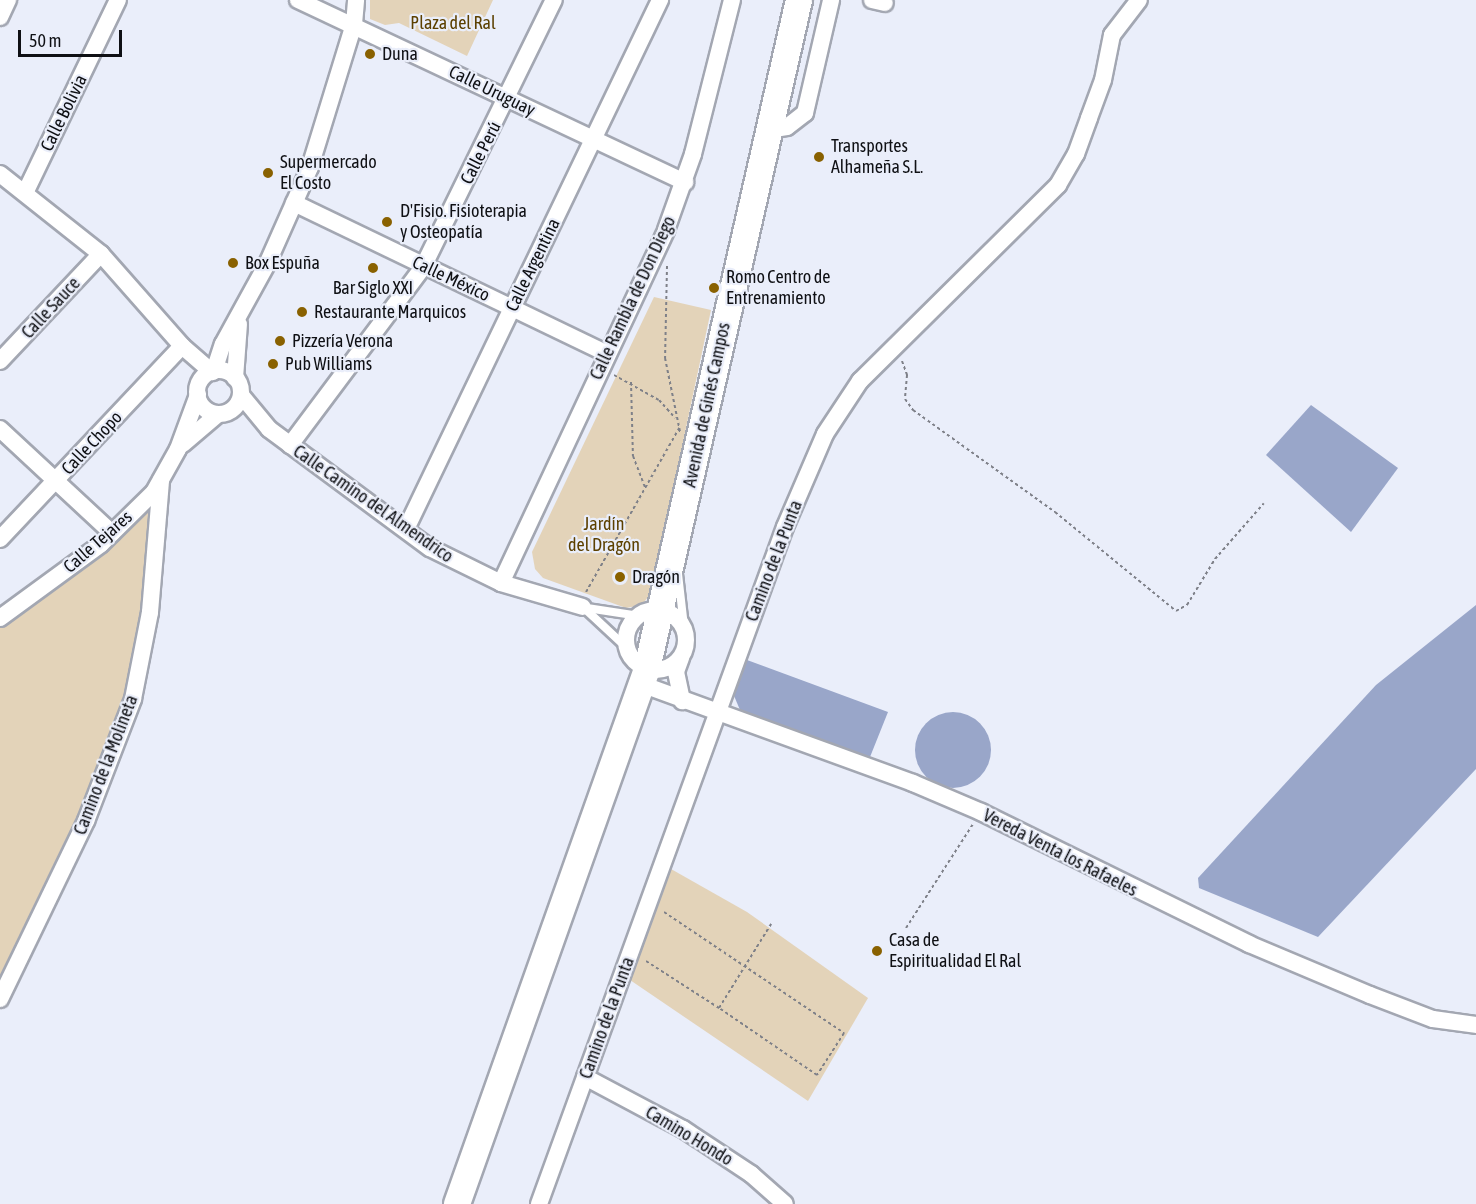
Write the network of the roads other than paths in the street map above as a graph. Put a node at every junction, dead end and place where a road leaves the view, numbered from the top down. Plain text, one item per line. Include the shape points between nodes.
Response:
1 (8, 0) edge
2 (118, 0) edge
3 (298, 0) edge
4 (356, 0) edge
5 (554, 0) edge
6 (660, 0) edge
7 (732, 0) edge
8 (799, 0) edge
9 (831, 0) edge
10 (1138, 0) edge
11 (0, 16) edge
12 (354, 24) junction
13 (508, 99) junction
14 (768, 130) junction
15 (593, 140) junction
16 (2, 180) edge
17 (685, 182) junction
18 (25, 193) junction
19 (294, 203) junction
20 (101, 254) junction
21 (423, 267) junction
22 (513, 308) junction
23 (239, 320) junction
24 (223, 344) junction
25 (185, 348) junction
26 (608, 354) junction
27 (0, 361) edge
28 (213, 371) junction
29 (236, 378) junction
30 (198, 392) junction
31 (241, 395) junction
32 (220, 414) junction
33 (0, 429) edge
34 (269, 429) junction
35 (290, 445) junction
36 (178, 449) junction
37 (161, 480) junction
38 (56, 481) junction
39 (406, 529) junction
40 (112, 533) junction
41 (0, 539) edge
42 (676, 548) junction
43 (501, 583) junction
44 (581, 606) junction
45 (650, 613) junction
46 (0, 618) edge
47 (684, 627) junction
48 (627, 648) junction
49 (681, 658) junction
50 (644, 677) junction
51 (682, 701) junction
52 (716, 713) junction
53 (0, 999) edge
54 (1476, 1024) edge
55 (585, 1077) junction
56 (457, 1204) edge
57 (539, 1204) edge
58 (785, 1204) edge

1 - 11 street
2 - 18 street, Calle Bolivia
3 - 12 street, Calle Uruguay
4 - 12 street
5 - 13 street, Calle Perú
6 - 15 street, Calle Argentina
7 - 17 street, Calle Rambla de Don Diego
8 - 14 main road, Avenida de Ginés Campos
9 - 14 street via 805,113 787,127
10 - 52 street, Camino de la Punta via 1112,35 1103,80 1076,154 1058,185 860,381 825,434 785,527
12 - 13 street, Calle Uruguay
12 - 19 street via 310,167
13 - 15 street, Calle Uruguay
13 - 21 street, Calle Perú
14 - 42 main road, Avenida de Ginés Campos
15 - 17 street, Calle Uruguay
15 - 22 street, Calle Argentina
16 - 18 street
17 - 26 street, Calle Rambla de Don Diego
18 - 20 street
19 - 21 street, Calle México
19 - 23 street
20 - 25 street
20 - 27 street, Calle Sauce
21 - 22 street, Calle México
21 - 35 street, Calle Perú
22 - 26 street, Calle México
22 - 39 street, Calle Argentina
23 - 24 street
23 - 29 street
24 - 25 street via 208,351
24 - 28 street
25 - 28 street
25 - 30 street
25 - 38 street, Calle Chopo
26 - 43 street, Calle Rambla de Don Diego
28 - 29 street via 225,371
28 - 30 street
29 - 31 street
30 - 32 street via 205,409
30 - 36 street, Calle Tejares
31 - 32 street via 233,409
31 - 34 street, Calle Camino del Almendrico
32 - 34 street, Calle Camino del Almendrico
32 - 36 street, Calle Tejares
33 - 38 street
34 - 35 street, Calle Camino del Almendrico
35 - 39 street, Calle Camino del Almendrico
36 - 37 street, Calle Tejares
37 - 40 street, Calle Tejares
37 - 53 street, Camino de la Molineta via 150,612 133,699 87,821
38 - 40 street
38 - 41 street, Calle Chopo
39 - 43 street, Calle Camino del Almendrico via 429,548
40 - 46 street, Calle Tejares
42 - 45 main road, Avenida de Ginés Campos
42 - 47 lane
43 - 44 street, Calle Camino del Almendrico
44 - 45 lane
44 - 48 lane
45 - 47 street via 678,619
45 - 48 street via 628,628
45 - 50 main road, Avenida de Ginés Campos
47 - 49 street via 687,638
48 - 50 street
49 - 50 street
49 - 51 street via 676,672
50 - 51 street, Vereda Venta los Rafaeles
50 - 56 main road, Avenida de Ginés Campos
51 - 52 street, Vereda Venta los Rafaeles
52 - 54 street, Vereda Venta los Rafaeles via 913,783 981,812 1249,944 1434,1020
52 - 55 street, Camino de la Punta
55 - 57 street, Camino de la Punta
55 - 58 street, Camino Hondo via 683,1130 752,1174

